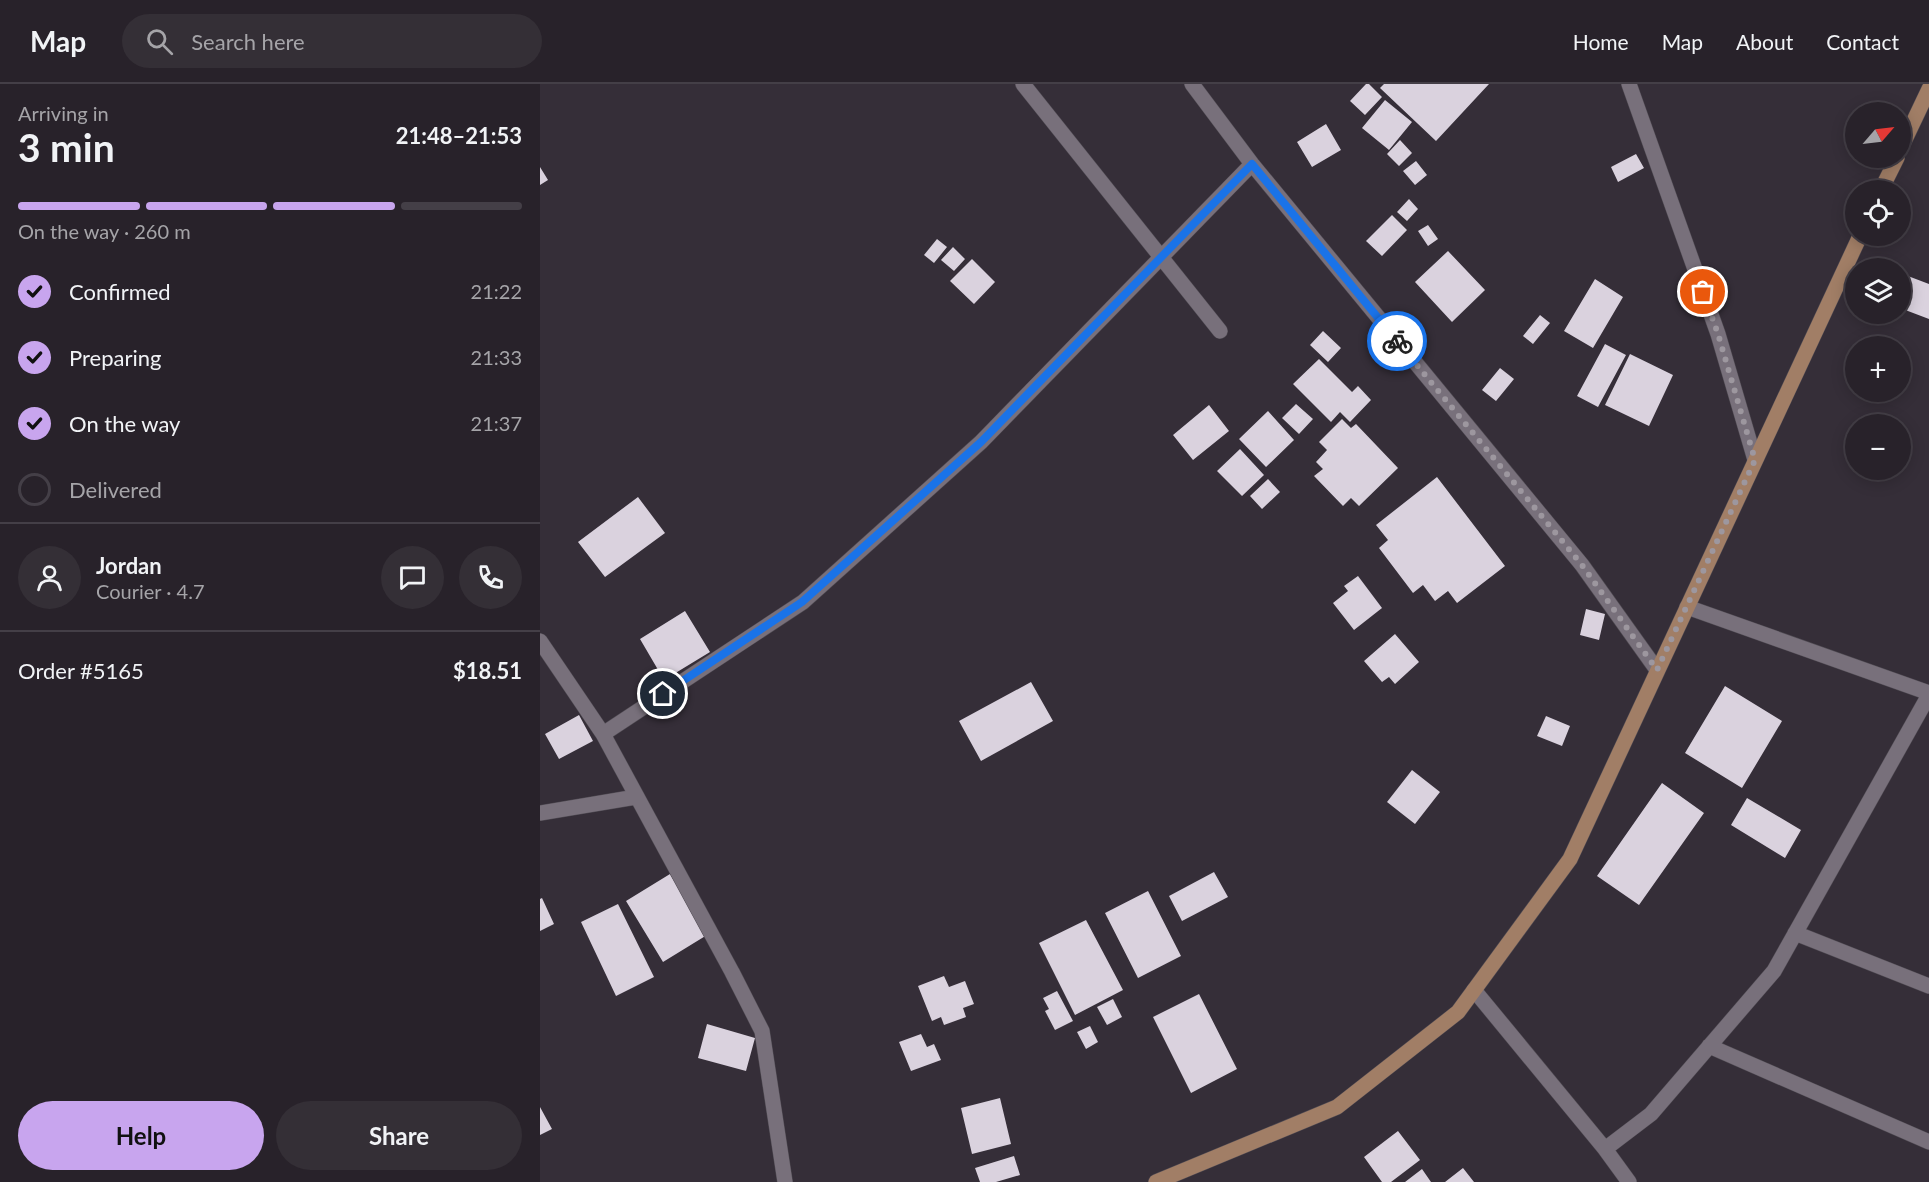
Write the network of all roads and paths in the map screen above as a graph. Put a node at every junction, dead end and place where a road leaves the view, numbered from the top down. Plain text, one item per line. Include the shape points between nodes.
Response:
1 (1023, 84) edge
2 (1192, 84) edge
3 (1629, 84) edge
4 (1929, 89) edge
5 (1911, 127) edge
6 (1252, 164) junction
7 (1855, 246) edge
8 (1162, 258) junction
9 (1220, 331) dead end
10 (1755, 460) junction
11 (1687, 607) junction
12 (540, 641) edge
13 (1657, 670) junction
14 (1929, 694) edge
15 (603, 734) junction
16 (636, 797) junction
17 (540, 813) edge
18 (1795, 933) junction
19 (1929, 986) edge
20 (1474, 990) junction
21 (1709, 1046) junction
22 (1929, 1142) edge
23 (1605, 1149) junction
24 (785, 1182) edge
25 (1155, 1182) edge
26 (1629, 1182) edge

1 - 8 street
2 - 6 street
3 - 10 street via 1718,334
4 - 5 main road
6 - 8 street
6 - 13 street via 1582,565
7 - 10 main road
8 - 9 street
8 - 15 street via 981,442 802,602
10 - 11 main road
11 - 13 main road
11 - 14 street
12 - 15 street
13 - 20 main road via 1570,859
14 - 18 street
15 - 16 street
16 - 17 street
16 - 24 street via 762,1031
18 - 19 street
18 - 21 street via 1774,970
20 - 23 street
20 - 25 main road via 1458,1012 1337,1107
21 - 22 street
21 - 23 street via 1652,1113
23 - 26 street

